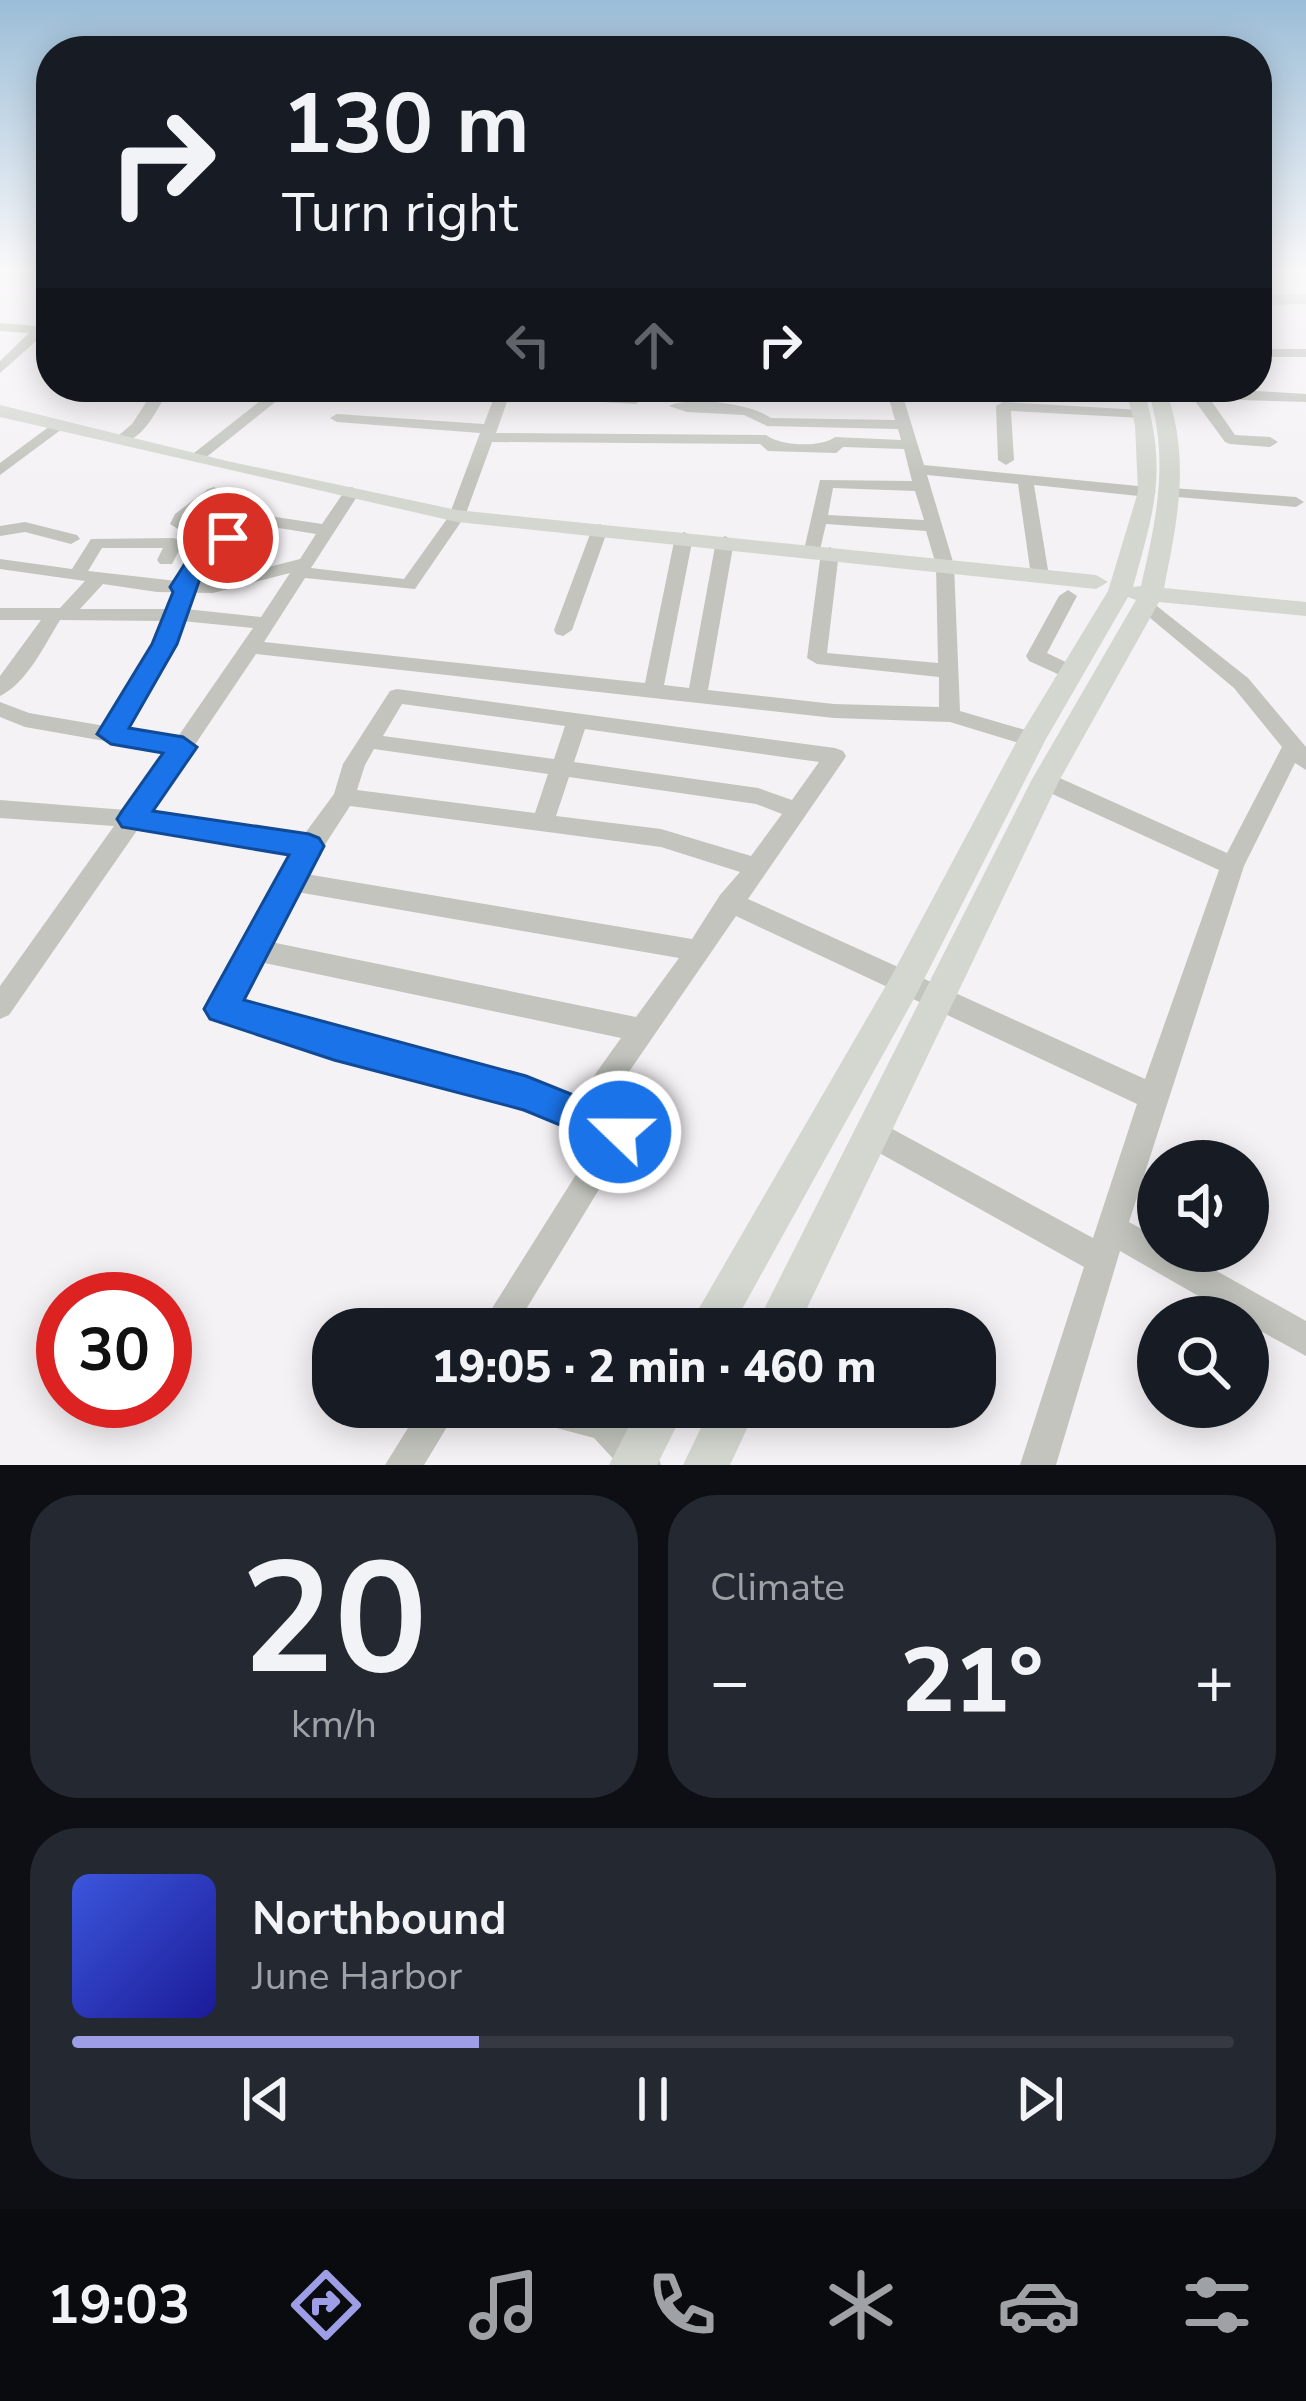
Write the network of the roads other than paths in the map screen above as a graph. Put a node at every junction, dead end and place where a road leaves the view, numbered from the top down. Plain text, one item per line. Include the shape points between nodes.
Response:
1 (36, 339) edge
2 (1272, 352) edge
3 (1306, 353) edge
4 (0, 369) edge
5 (1272, 395) edge
6 (1306, 398) edge
7 (154, 402) edge
8 (272, 402) edge
9 (499, 402) edge
10 (635, 402) edge
11 (897, 402) edge
12 (1059, 402) edge
13 (1145, 402) edge
14 (1203, 402) edge
15 (676, 406) dead end
16 (0, 411) edge
17 (337, 418) dead end
18 (631, 423) dead end
19 (904, 425) junction
20 (59, 426) junction
21 (486, 433) junction
22 (123, 439) junction
23 (1270, 442) dead end
24 (910, 445) junction
25 (1006, 460) dead end
26 (216, 462) junction
27 (0, 470) edge
28 (920, 478) junction
29 (1025, 480) junction
30 (214, 492) dead end
31 (352, 492) junction
32 (1160, 493) junction
33 (1296, 502) dead end
34 (457, 516) junction
35 (243, 517) junction
36 (182, 518) junction
37 (819, 519) junction
38 (934, 526) junction
39 (326, 530) junction
40 (600, 530) junction
41 (0, 531) edge
42 (684, 537) junction
43 (70, 538) dead end
44 (725, 541) junction
45 (822, 551) junction
46 (0, 564) edge
47 (946, 566) junction
48 (300, 567) junction
49 (89, 575) junction
50 (1040, 576) junction
51 (185, 587) junction
52 (1132, 589) junction
53 (1068, 596) dead end
54 (1306, 606) edge
55 (0, 614) edge
56 (53, 616) junction
57 (174, 616) junction
58 (265, 624) junction
59 (563, 630) dead end
60 (251, 646) junction
61 (949, 671) junction
62 (1071, 673) junction
63 (0, 689) edge
64 (652, 692) junction
65 (697, 697) junction
66 (0, 709) edge
67 (950, 715) junction
68 (577, 723) junction
69 (111, 734) junction
70 (1032, 739) junction
71 (368, 742) junction
72 (183, 747) junction
73 (1299, 754) edge
74 (561, 770) junction
75 (1045, 781) junction
76 (344, 797) junction
77 (0, 809) edge
78 (796, 810) junction
79 (132, 819) junction
80 (543, 822) junction
81 (309, 846) junction
82 (1232, 866) junction
83 (754, 867) junction
84 (290, 881) junction
85 (729, 902) junction
86 (252, 949) junction
87 (696, 950) junction
88 (904, 985) junction
89 (938, 1000) junction
90 (0, 1007) edge
91 (641, 1030) junction
92 (1153, 1097) junction
93 (582, 1116) junction
94 (875, 1135) junction
95 (1109, 1245) junction
96 (513, 1308) edge
97 (720, 1308) edge
98 (786, 1308) edge
99 (1306, 1339) edge
100 (428, 1428) edge
101 (608, 1428) edge
102 (654, 1428) edge
103 (724, 1428) edge
104 (637, 1462) edge
105 (403, 1465) edge
106 (706, 1465) edge
107 (1038, 1465) edge

1 - 4 street
2 - 3 street
5 - 6 street
7 - 22 street
8 - 26 street
9 - 21 street
10 - 18 street
11 - 19 street
12 - 25 street via 1003,406
13 - 32 main road
14 - 23 street via 1230,440
15 - 19 street via 759,413 767,422
16 - 20 main road
17 - 21 street
19 - 24 street
20 - 22 main road
20 - 27 street
21 - 24 street
21 - 34 street
22 - 26 main road
24 - 28 street
26 - 31 main road
28 - 29 street
28 - 37 street via 826,483
28 - 38 street
29 - 32 street
29 - 50 street
30 - 36 street
31 - 34 main road
31 - 39 street
32 - 33 street
32 - 52 main road
34 - 40 main road
34 - 48 street via 409,585
35 - 36 street
35 - 39 street
35 - 51 street via 197,562
36 - 49 street via 164,552 98,543
37 - 38 street
37 - 45 street
38 - 47 street
39 - 48 street
40 - 42 main road
40 - 59 street
41 - 43 street via 25,527
42 - 44 main road
42 - 64 street
44 - 45 main road
44 - 65 street
45 - 47 main road
45 - 61 street via 818,658
46 - 49 street
47 - 50 main road
47 - 61 street
48 - 51 street
48 - 58 street
49 - 51 street
49 - 56 street via 66,613
50 - 52 main road
51 - 57 street
52 - 54 main road
52 - 62 main road
52 - 73 street via 1241,683
52 - 75 main road
53 - 62 street via 1035,650 1038,660
55 - 56 street
56 - 57 street
56 - 63 street
57 - 58 street
57 - 69 street
58 - 60 street
60 - 64 street
60 - 72 street
61 - 67 street
62 - 70 main road
64 - 65 street
65 - 67 street
66 - 69 street
67 - 70 street
68 - 71 street via 397,696
68 - 74 street
68 - 78 street via 835,756
69 - 72 street
70 - 88 main road
71 - 74 street
71 - 76 street
72 - 79 street
73 - 82 street
74 - 78 street via 758,796
74 - 80 street
75 - 82 street
75 - 89 main road
76 - 80 street
76 - 81 street
77 - 79 street
78 - 83 street
79 - 81 street
79 - 90 street
80 - 83 street via 661,838
81 - 84 street
82 - 92 street
83 - 85 street
84 - 86 street
84 - 87 street
85 - 87 street
85 - 88 street
86 - 91 street
86 - 93 street via 222,1009
87 - 91 street
88 - 89 street
88 - 97 main road
89 - 92 street
89 - 94 main road
91 - 93 street
92 - 95 street
93 - 96 street via 620,1132
94 - 95 street
94 - 98 main road
95 - 99 street
95 - 107 street
100 - 105 street
101 - 104 street
102 - 104 main road
103 - 106 main road

